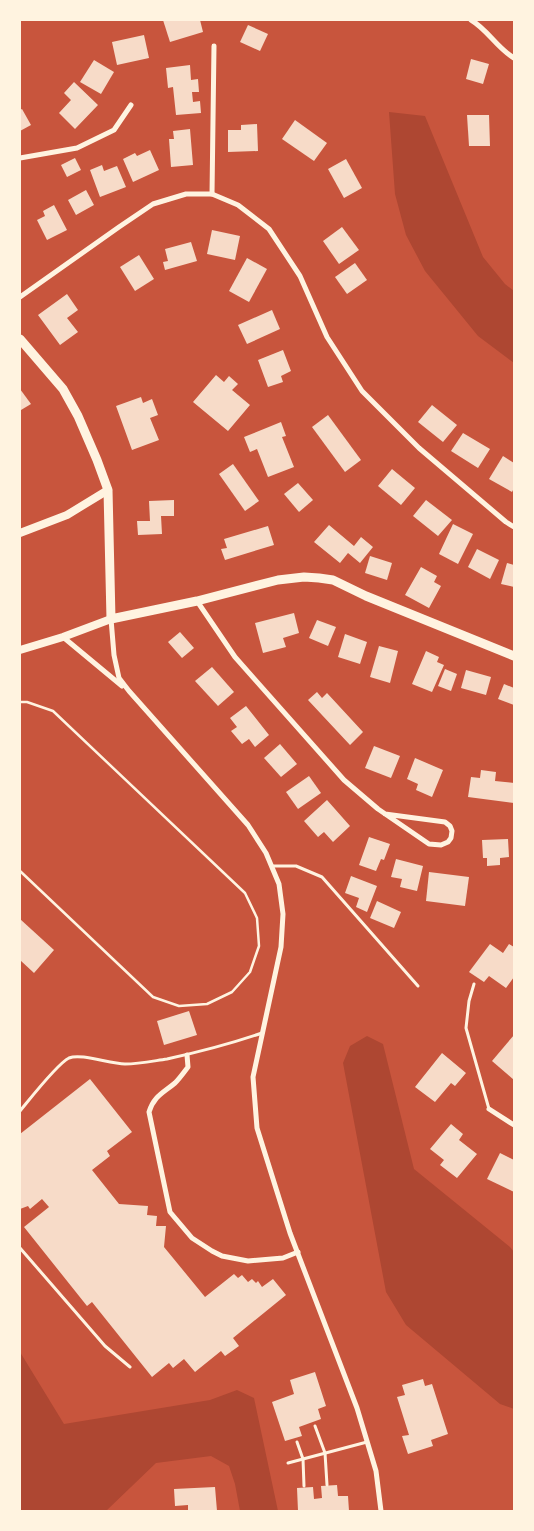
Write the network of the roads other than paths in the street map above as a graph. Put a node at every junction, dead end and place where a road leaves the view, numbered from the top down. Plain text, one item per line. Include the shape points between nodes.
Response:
1 (471, 20) edge
2 (214, 46) dead end
3 (514, 58) edge
4 (131, 105) dead end
5 (20, 158) edge
6 (212, 194) junction
7 (20, 297) edge
8 (20, 339) edge
9 (108, 490) junction
10 (514, 526) edge
11 (20, 533) edge
12 (197, 601) junction
13 (111, 619) junction
14 (63, 637) junction
15 (20, 650) edge
16 (514, 656) edge
17 (128, 691) junction
18 (386, 814) junction
19 (272, 866) junction
20 (474, 984) dead end
21 (418, 986) dead end
22 (262, 1033) junction
23 (187, 1055) junction
24 (489, 1109) joint
25 (20, 1111) edge
26 (514, 1125) edge
27 (20, 1248) edge
28 (298, 1252) junction
29 (130, 1368) dead end
30 (315, 1426) dead end
31 (297, 1442) dead end
32 (367, 1442) junction
33 (325, 1453) junction
34 (303, 1459) junction
35 (288, 1463) dead end
36 (327, 1485) dead end
37 (304, 1486) dead end
38 (381, 1511) edge

1 - 3 street via 479,24 504,53
2 - 6 street
4 - 5 street via 114,130 77,148
6 - 7 street via 186,194 153,204
6 - 10 street via 238,205 269,229 300,276 327,337 362,391 419,448
8 - 9 main road via 62,389 78,416
9 - 11 street via 67,515
9 - 13 main road
12 - 13 main road
12 - 16 main road via 278,580 304,577 333,580
12 - 18 street via 242,664 344,780
13 - 14 street
13 - 17 street via 119,678
14 - 15 street
14 - 17 street
17 - 19 street via 248,825
18 - 18 street via 429,844 441,845 451,838 452,831 445,822
19 - 21 lane via 296,866 322,878
19 - 22 street via 279,884 283,914 280,947
20 - 24 lane via 466,1028
22 - 23 lane
22 - 28 street via 253,1077 258,1128
23 - 25 lane via 140,1064 70,1058
23 - 28 street via 188,1067 180,1078 156,1097 149,1112 170,1212 192,1238 222,1256 248,1261 283,1258
24 - 26 street
27 - 29 lane via 105,1346
28 - 32 street
30 - 33 lane
31 - 34 lane
32 - 33 lane
32 - 38 street via 376,1471
33 - 34 lane
33 - 36 lane
34 - 35 lane
34 - 37 lane

